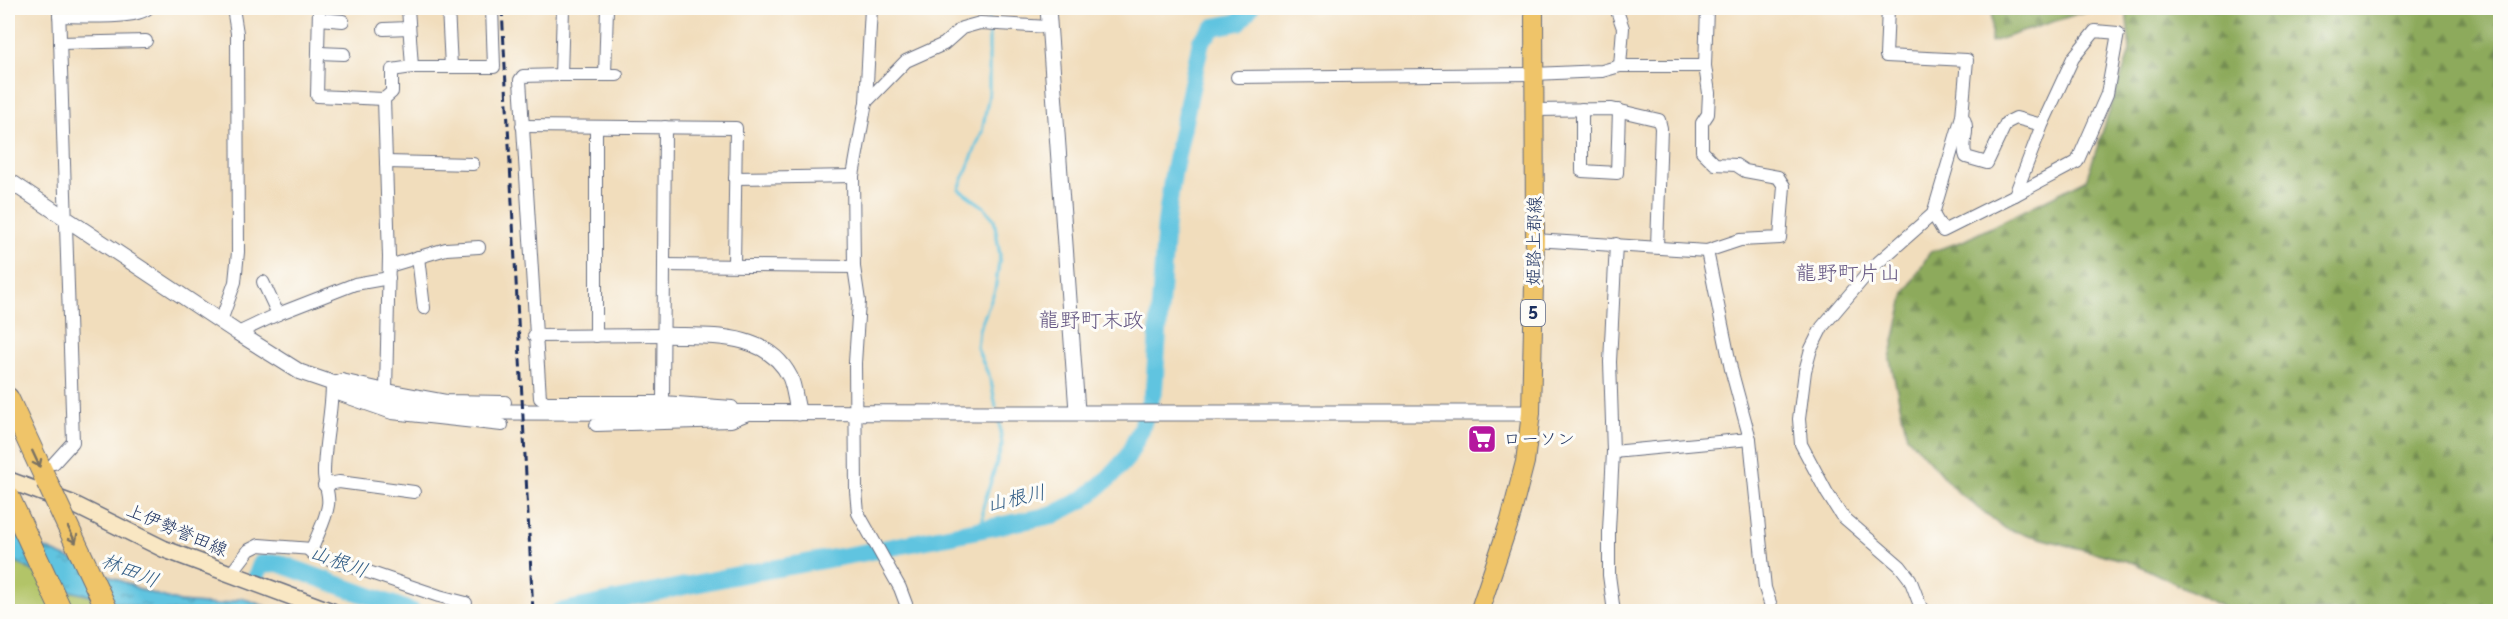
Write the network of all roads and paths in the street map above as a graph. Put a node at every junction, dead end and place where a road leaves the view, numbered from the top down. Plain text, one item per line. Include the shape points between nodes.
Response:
1 (148, 8) edge
2 (233, 8) edge
3 (408, 8) edge
4 (448, 8) edge
5 (492, 8) edge
6 (563, 8) edge
7 (607, 8) edge
8 (871, 8) edge
9 (1048, 8) edge
10 (1534, 8) edge
11 (1617, 8) edge
12 (1707, 8) edge
13 (1888, 8) edge
14 (59, 12) edge
15 (319, 13) edge
16 (343, 21) dead end
17 (1049, 27) junction
18 (384, 28) dead end
19 (409, 28) junction
20 (146, 41) dead end
21 (60, 43) junction
22 (318, 53) junction
23 (344, 54) dead end
24 (1620, 66) junction
25 (1705, 66) junction
26 (412, 67) junction
27 (451, 67) junction
28 (1534, 74) junction
29 (561, 75) junction
30 (1237, 77) dead end
31 (384, 99) junction
32 (866, 102) junction
33 (1582, 109) junction
34 (1534, 110) junction
35 (1619, 110) junction
36 (1962, 116) junction
37 (2042, 125) junction
38 (522, 126) junction
39 (597, 127) junction
40 (665, 127) junction
41 (386, 162) junction
42 (473, 164) dead end
43 (853, 176) junction
44 (735, 178) junction
45 (8, 180) edge
46 (2015, 195) junction
47 (1933, 214) junction
48 (66, 219) junction
49 (1535, 240) junction
50 (1616, 244) junction
51 (479, 247) dead end
52 (1657, 247) junction
53 (1707, 251) junction
54 (418, 257) junction
55 (664, 265) junction
56 (734, 265) junction
57 (854, 267) junction
58 (389, 272) junction
59 (263, 282) dead end
60 (424, 308) dead end
61 (278, 314) junction
62 (221, 321) junction
63 (237, 333) junction
64 (664, 335) junction
65 (534, 336) junction
66 (596, 336) junction
67 (332, 388) junction
68 (386, 390) junction
69 (8, 398) edge
70 (505, 402) dead end
71 (663, 402) junction
72 (1077, 411) junction
73 (857, 412) junction
74 (799, 413) junction
75 (1531, 413) junction
76 (749, 414) junction
77 (502, 425) dead end
78 (596, 425) dead end
79 (1750, 439) junction
80 (1613, 452) junction
81 (54, 463) dead end
82 (8, 480) edge
83 (324, 485) junction
84 (414, 492) dead end
85 (8, 495) edge
86 (308, 549) junction
87 (230, 575) junction
88 (466, 603) dead end
89 (62, 612) edge
90 (108, 612) edge
91 (333, 612) edge
92 (909, 612) edge
93 (1479, 612) edge
94 (1614, 612) edge
95 (1773, 612) edge
96 (1926, 612) edge

1 - 14 street via 132,15
2 - 62 street via 237,33 238,252 235,282
3 - 19 street
4 - 27 street
5 - 27 street via 494,67
6 - 29 street
7 - 29 street via 611,75
8 - 32 street
9 - 17 street
10 - 28 main road, 姫路上郡線 / 5
11 - 24 street via 1623,28
12 - 25 street
13 - 36 street via 1886,56 1967,60
14 - 21 street
15 - 16 street
15 - 22 street
17 - 32 street via 980,23 962,28 944,44 906,61
17 - 72 street
18 - 19 street
19 - 26 street
20 - 21 street
21 - 48 street
22 - 23 street
22 - 31 street via 316,96
24 - 25 street
24 - 28 street via 1602,71
25 - 53 street via 1709,93 1708,114 1702,123 1702,151 1715,164 1736,165 1745,171 1778,177 1784,186 1780,238 1740,240
26 - 27 street
26 - 31 street via 392,70 392,92
28 - 30 street
28 - 34 main road, 姫路上郡線 / 5
29 - 38 street via 523,76
31 - 41 street
32 - 43 street
33 - 34 street
33 - 35 street
33 - 35 street via 1582,171 1617,173
34 - 49 main road, 姫路上郡線 / 5
35 - 52 street via 1659,120
36 - 37 street via 1968,132 1966,157 1983,163 1991,159 2006,123 2016,118
36 - 47 street
37 - 46 street
37 - 46 street via 2073,58 2096,31 2118,33 2107,94 2077,162
38 - 39 street
38 - 65 street
39 - 40 street
39 - 66 street
40 - 44 street via 736,128
40 - 55 street
41 - 42 street
41 - 58 street
43 - 44 street
43 - 57 street
44 - 56 street
45 - 48 street
46 - 47 street via 1942,231
47 - 96 street via 1873,267 1822,327 1805,371 1799,418 1801,444 1827,494 1841,515 1900,566 1910,579 1920,608
48 - 62 street
48 - 81 street via 73,442
49 - 50 street
49 - 75 main road, 姫路上郡線 / 5
50 - 52 street
50 - 80 street via 1610,362
51 - 54 street via 447,249
52 - 53 street
53 - 79 street
54 - 58 street
54 - 60 street
55 - 56 street
55 - 64 street
56 - 57 street
57 - 73 street via 859,300
58 - 61 street
58 - 68 street
59 - 61 street
61 - 63 street
62 - 63 street
63 - 67 street
64 - 66 street
64 - 71 street
64 - 74 street via 746,340 765,350 790,377
65 - 66 street
65 - 71 street via 540,398 546,402
67 - 68 street via 342,380
67 - 76 street via 458,412
67 - 77 street via 392,413
67 - 83 street
68 - 70 street via 446,401
69 -> 90 highway, bridge
71 - 76 street via 735,407
72 - 73 street
72 - 75 street
73 - 74 street
73 - 92 street via 858,513
74 - 76 street
75 - 93 main road, 姫路上郡線 / 5 via 1525,462 1510,520
76 - 78 street via 731,421
79 - 80 street
79 - 95 street via 1766,588
80 - 94 street via 1609,530
82 - 87 main road, 上伊勢誉田線 via 73,504 164,549
83 - 84 street via 339,482
83 - 86 street via 329,495 328,506 312,549
85 - 89 highway
86 - 87 street via 259,545 249,550
86 - 88 street
87 - 91 main road, 上伊勢誉田線

